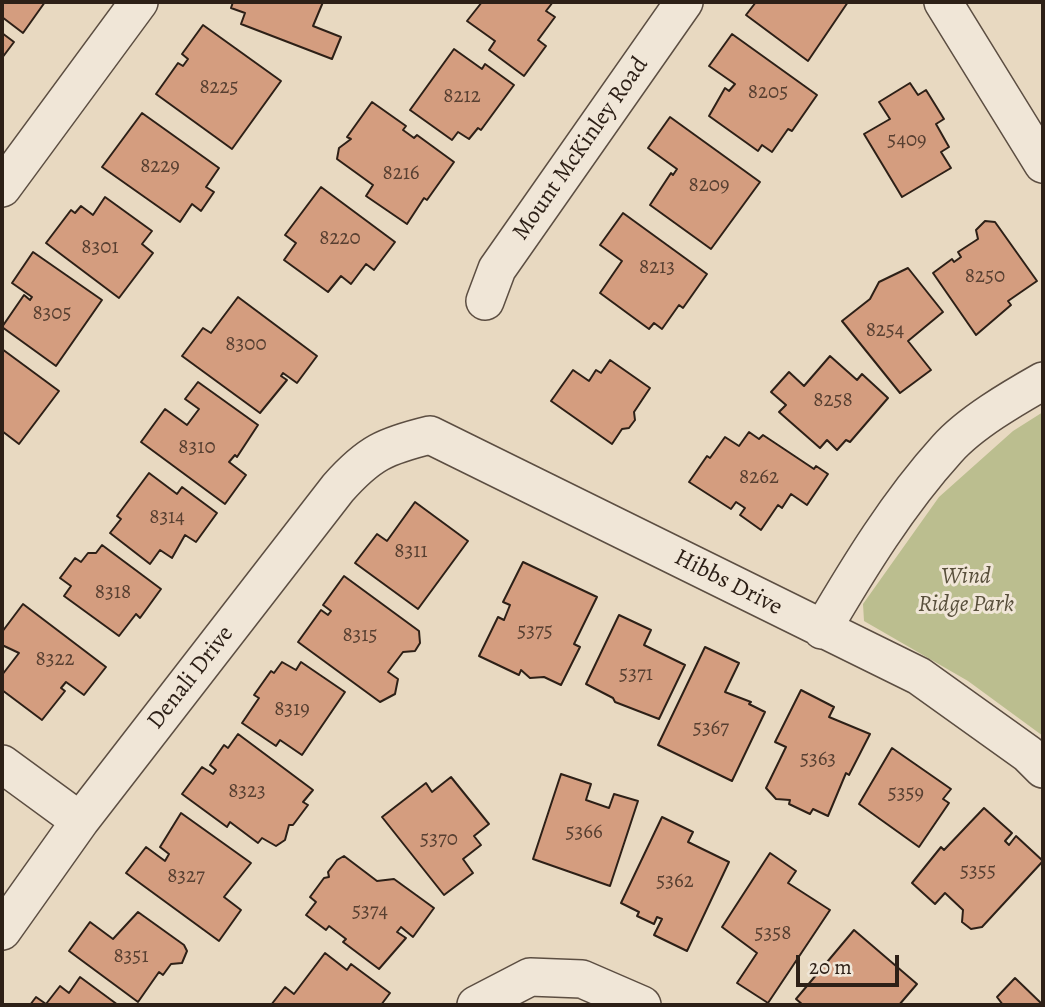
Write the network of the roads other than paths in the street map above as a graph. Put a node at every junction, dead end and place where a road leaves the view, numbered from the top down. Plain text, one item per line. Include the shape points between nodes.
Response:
1 (139, 2) edge
2 (684, 2) edge
3 (943, 2) edge
4 (1043, 164) edge
5 (2, 188) edge
6 (485, 301) dead end
7 (1043, 381) edge
8 (397, 443) joint
9 (822, 630) junction
10 (2, 764) edge
11 (1043, 769) edge
12 (80, 821) junction
13 (2, 931) edge
14 (476, 1005) edge
15 (642, 1005) edge

1 - 5 street
2 - 6 street, Mount McKinley Road via 497,269
3 - 4 street
7 - 9 street via 948,447 878,541
8 - 9 street, Hibbs Drive via 429,435
8 - 12 street, Denali Drive via 363,460 338,488
9 - 11 street, Hibbs Drive via 919,676
10 - 12 street
12 - 13 street, Denali Drive
14 - 15 street via 530,977 582,979

